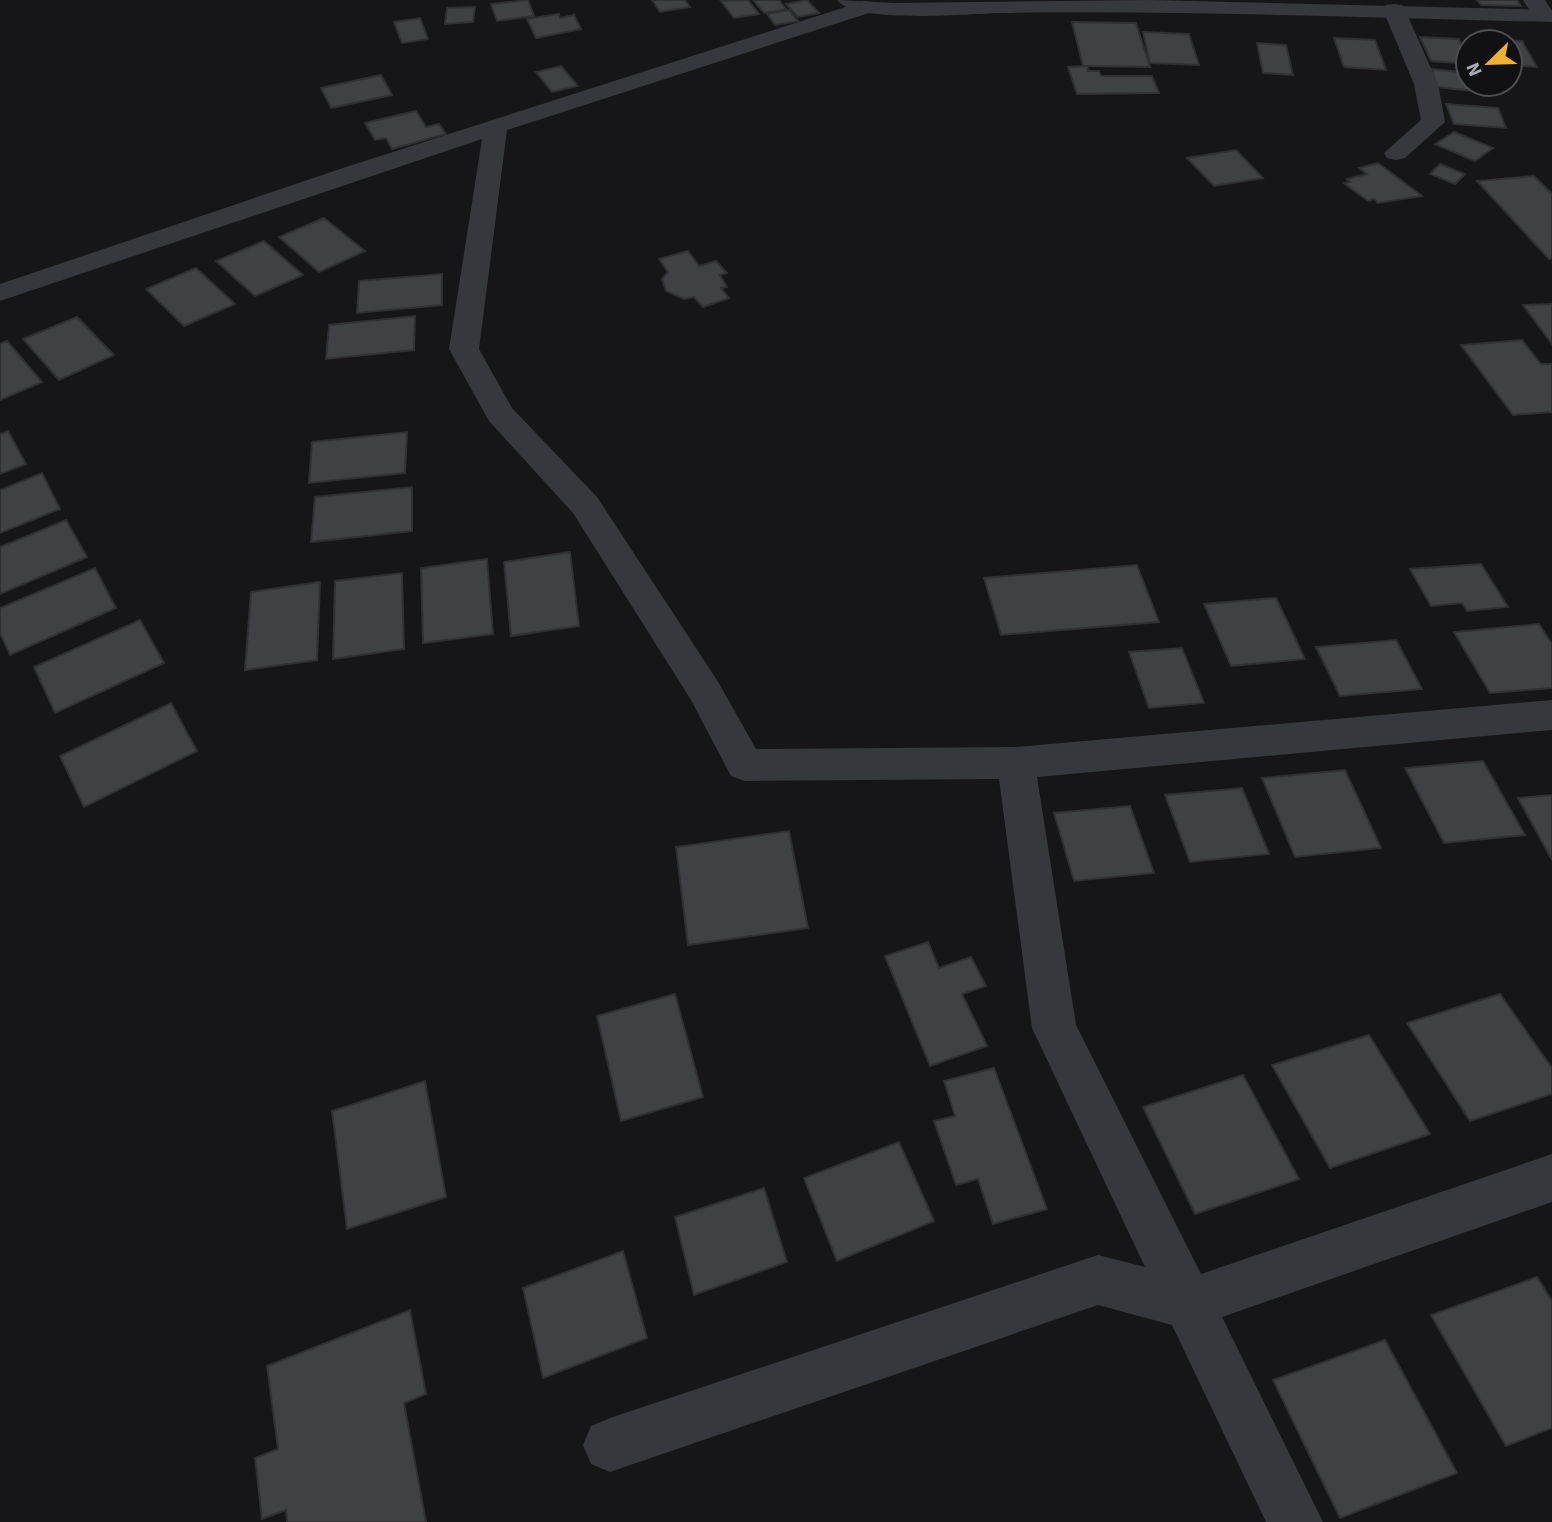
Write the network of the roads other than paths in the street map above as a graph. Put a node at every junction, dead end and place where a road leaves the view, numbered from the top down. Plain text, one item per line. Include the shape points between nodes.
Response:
1 (856, 3) edge
2 (1394, 10) junction
3 (1543, 10) edge
4 (496, 126) junction
5 (1396, 153) dead end
6 (0, 293) edge
7 (1552, 715) edge
8 (1016, 763) junction
9 (1552, 1178) edge
10 (1188, 1304) junction
11 (610, 1446) dead end
12 (1295, 1522) edge

1 - 2 street via 894,9 1106,5
1 - 4 street
2 - 3 street
2 - 5 street via 1426,84 1433,122
4 - 6 street
4 - 8 street via 464,349 500,414 585,505 704,690 745,765
7 - 8 street
8 - 10 street via 1054,1028
9 - 10 street
10 - 11 street via 1098,1280
10 - 12 street

